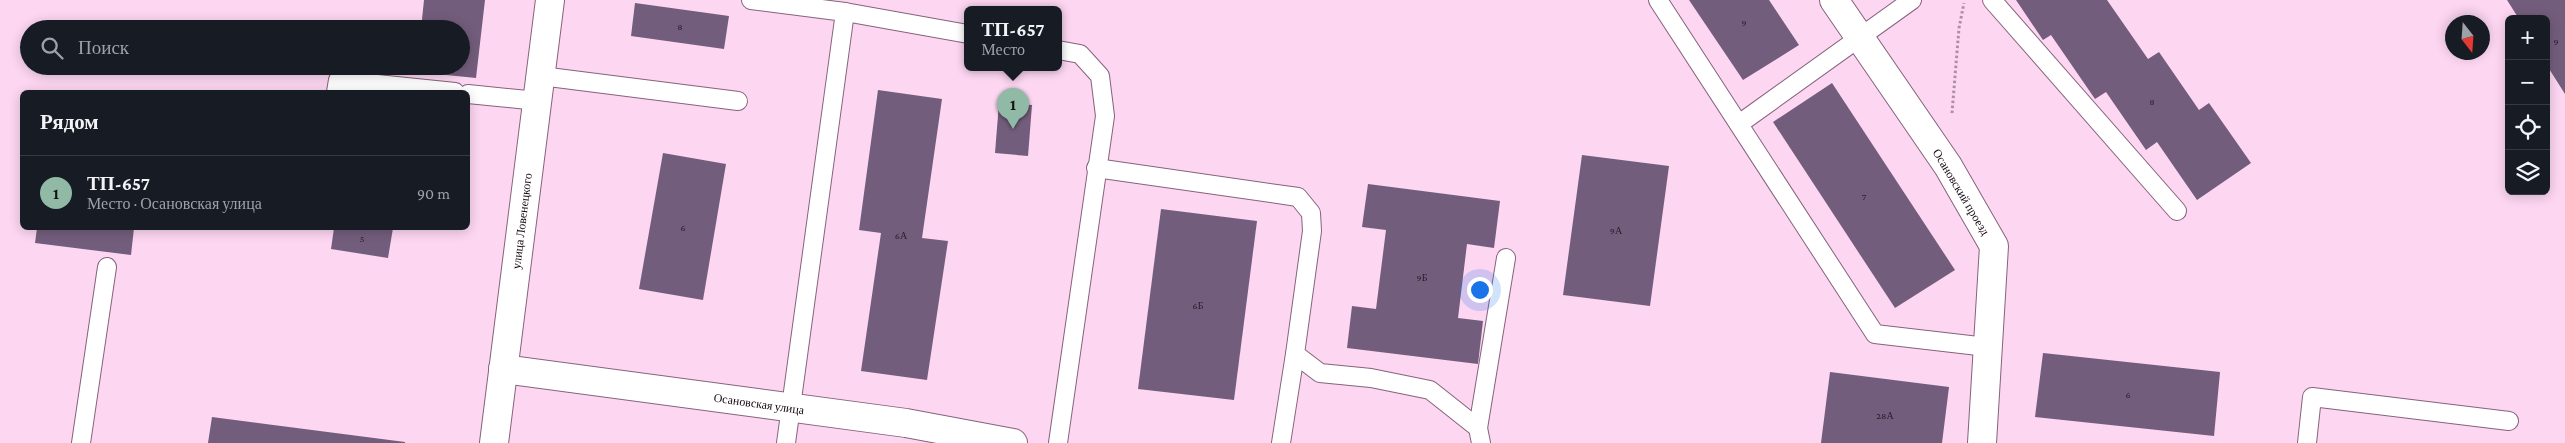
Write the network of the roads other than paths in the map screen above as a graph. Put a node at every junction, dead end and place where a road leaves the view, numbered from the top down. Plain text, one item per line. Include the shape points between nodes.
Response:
1 (550, 0) edge
2 (751, 0) edge
3 (1658, 0) edge
4 (1834, 0) edge
5 (1912, 0) edge
6 (1992, 0) edge
7 (845, 12) junction
8 (964, 33) edge
9 (1859, 38) junction
10 (1062, 51) edge
11 (539, 89) junction
12 (336, 90) edge
13 (436, 90) edge
14 (470, 94) edge
15 (738, 101) dead end
16 (1739, 124) junction
17 (1096, 168) junction
18 (2177, 211) dead end
19 (1506, 258) dead end
20 (107, 267) dead end
21 (1988, 347) junction
22 (1294, 354) junction
23 (503, 369) junction
24 (790, 408) junction
25 (2509, 421) dead end
26 (1479, 435) edge
27 (81, 443) edge
28 (494, 443) edge
29 (786, 443) edge
30 (1013, 443) edge
31 (1058, 443) edge
32 (1280, 443) edge
33 (1982, 443) edge
34 (2307, 443) edge

1 - 11 street, улица Ловенецкого
2 - 7 lane
3 - 16 lane
4 - 9 street, Осановский проезд
5 - 9 lane
6 - 18 lane
7 - 8 lane
7 - 24 lane
9 - 16 lane
9 - 21 street, Осановский проезд via 1948,166 1994,246
10 - 17 lane via 1080,54 1100,76 1104,116
11 - 14 lane
11 - 15 lane
11 - 23 street, улица Ловенецкого
12 - 13 lane via 338,80
16 - 21 lane via 1876,334
17 - 22 lane via 1298,198 1311,213 1312,232
17 - 31 lane
19 - 26 lane
20 - 27 lane
21 - 33 street, Осановский проезд
22 - 26 lane via 1320,373 1371,378 1430,390
22 - 32 lane
23 - 24 street, Осановская улица
23 - 28 street, улица Ловенецкого
24 - 29 lane
24 - 30 street, Осановская улица via 906,423
25 - 34 lane via 2312,397

